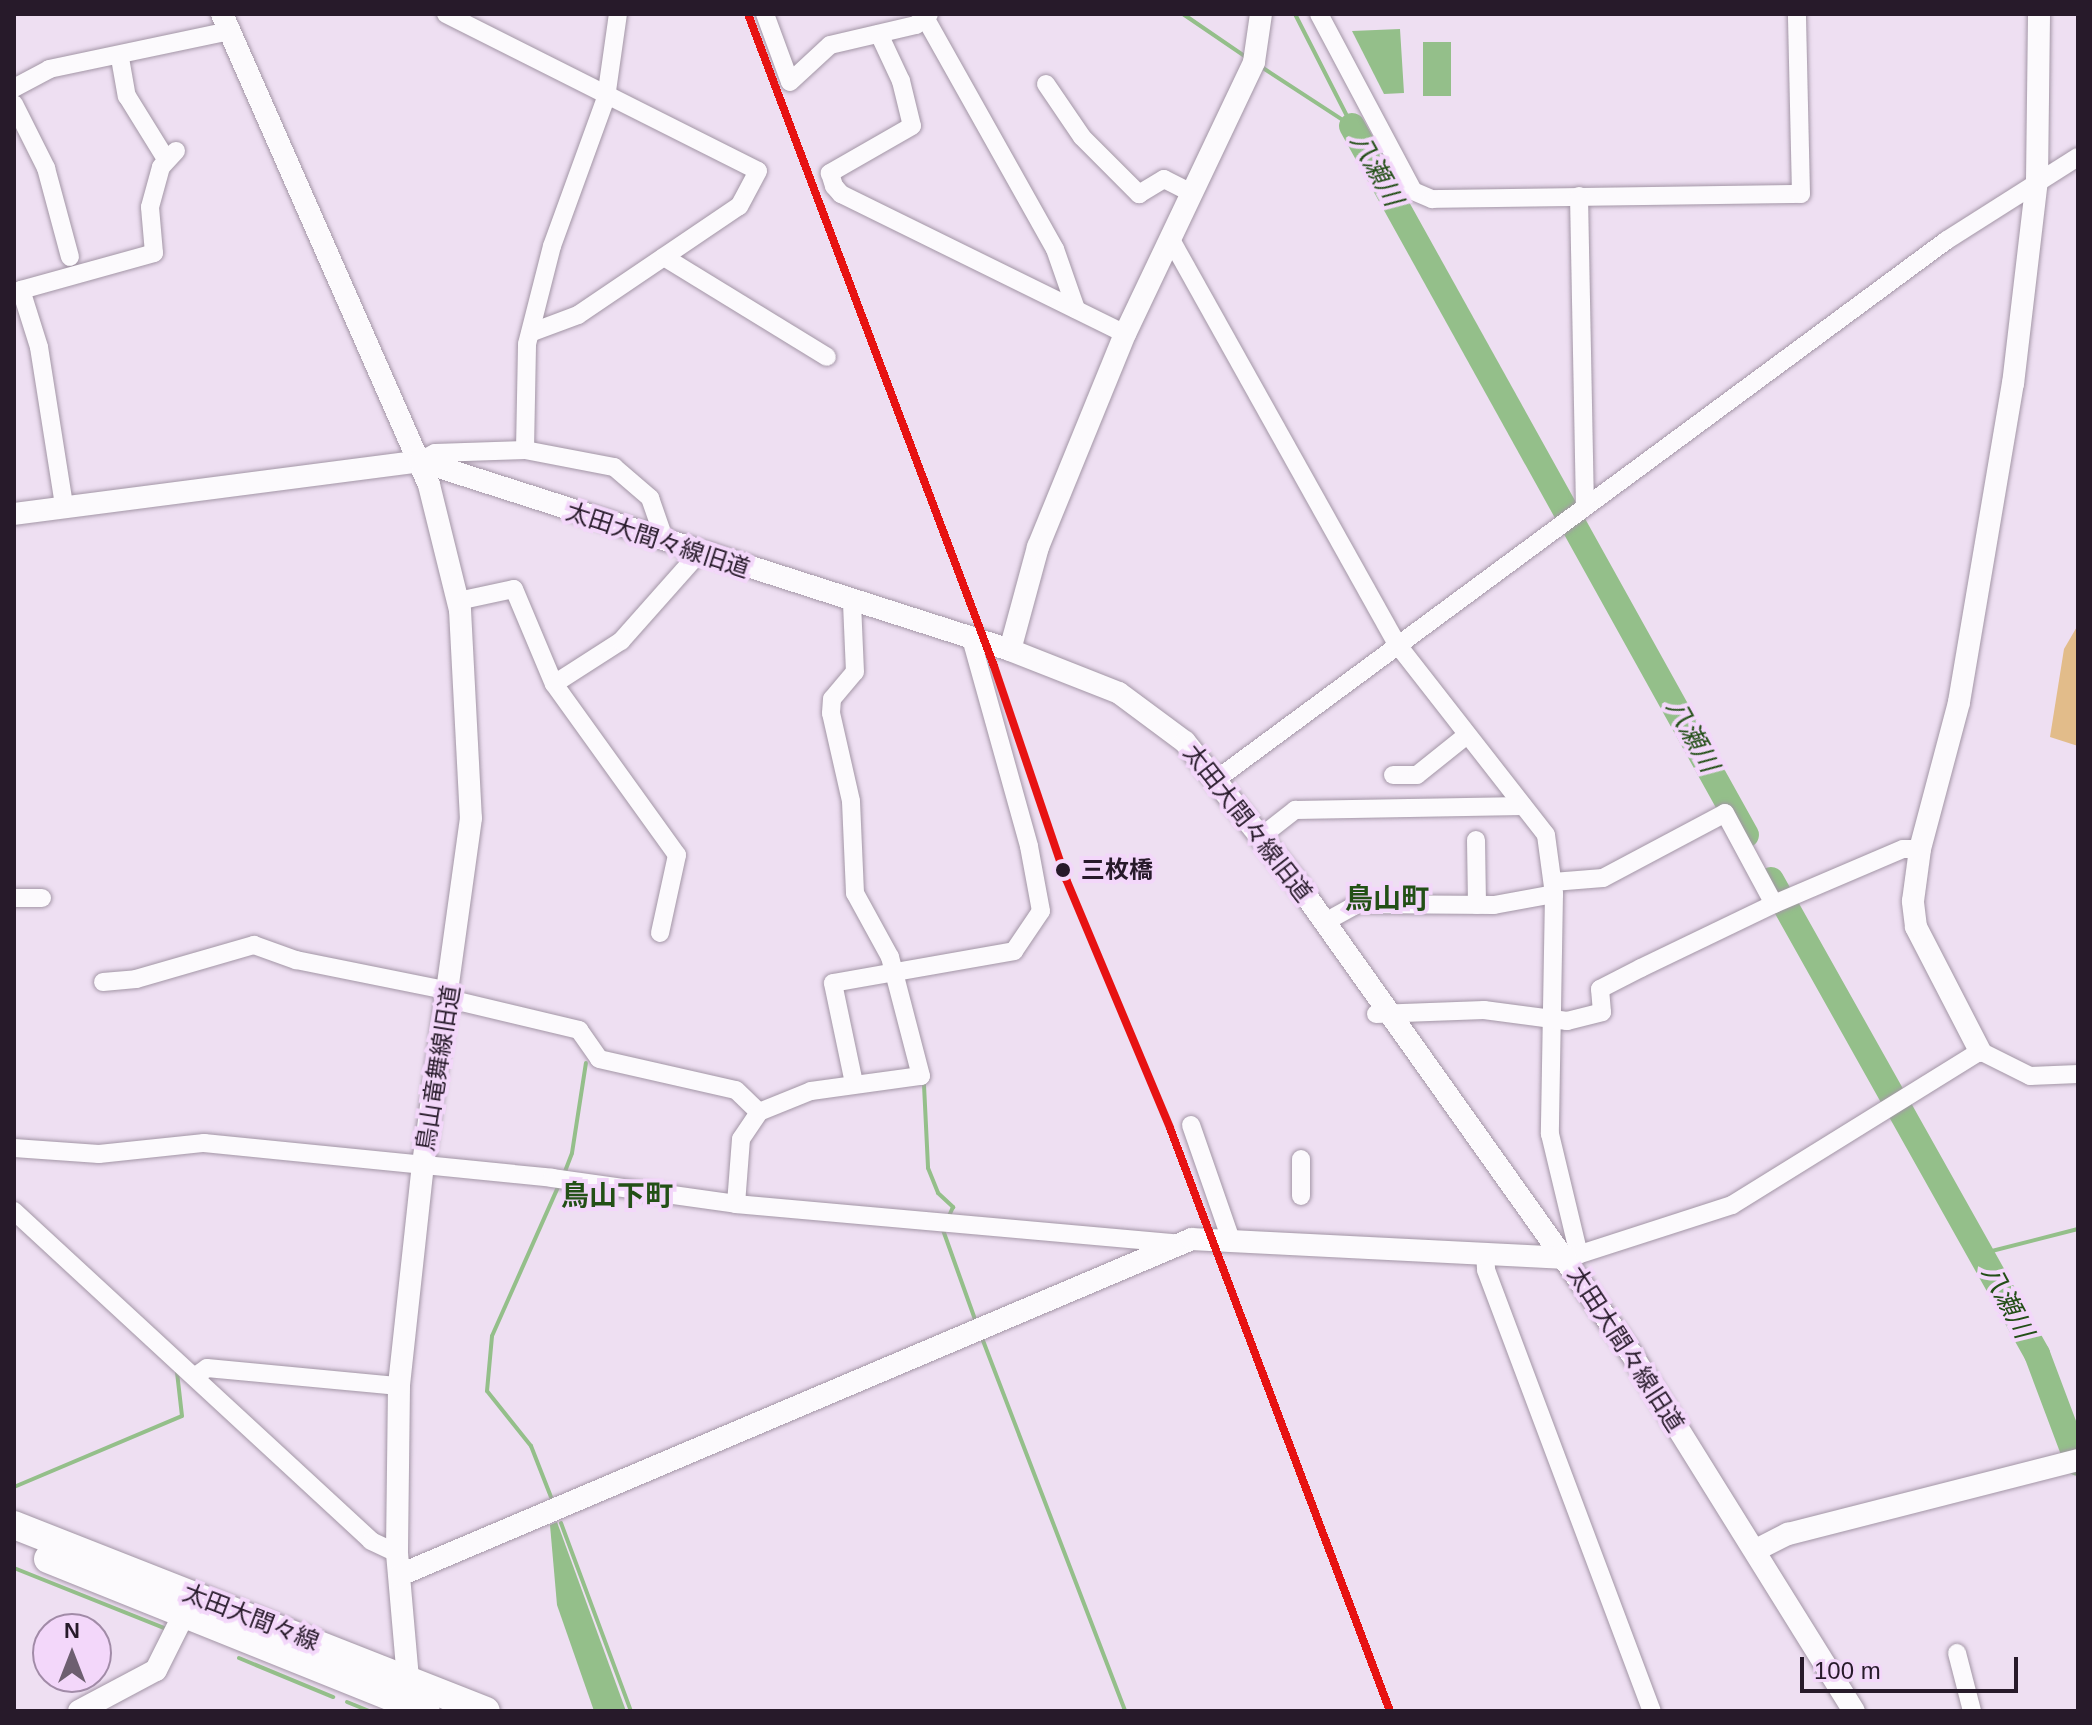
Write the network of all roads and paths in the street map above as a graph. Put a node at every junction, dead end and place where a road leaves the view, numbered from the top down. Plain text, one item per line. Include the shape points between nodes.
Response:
1 (618, 14) edge
2 (765, 14) edge
3 (1261, 14) edge
4 (1319, 14) edge
5 (1797, 14) edge
6 (2039, 14) edge
7 (449, 15) edge
8 (926, 16) edge
9 (226, 23) edge
10 (879, 34) junction
11 (120, 58) junction
12 (1046, 84) dead end
13 (14, 88) edge
14 (606, 98) junction
15 (14, 104) edge
16 (2078, 157) edge
17 (2037, 180) junction
18 (1192, 193) junction
19 (1579, 196) junction
20 (1170, 238) junction
21 (70, 257) dead end
22 (664, 257) junction
23 (1076, 309) junction
24 (530, 333) junction
25 (1125, 334) junction
26 (827, 357) dead end
27 (525, 450) junction
28 (420, 461) junction
29 (64, 505) junction
30 (1582, 509) junction
31 (14, 514) edge
32 (665, 541) junction
33 (700, 552) junction
34 (458, 601) junction
35 (852, 603) junction
36 (971, 638) junction
37 (1397, 644) junction
38 (1010, 650) junction
39 (554, 684) junction
40 (1467, 735) junction
41 (1393, 775) dead end
42 (1217, 779) junction
43 (1523, 806) junction
44 (1263, 835) junction
45 (1476, 840) dead end
46 (1920, 849) junction
47 (1553, 888) junction
48 (14, 898) edge
49 (42, 898) dead end
50 (1781, 901) junction
51 (1477, 905) junction
52 (1325, 922) junction
53 (660, 933) dead end
54 (894, 968) junction
55 (103, 982) dead end
56 (450, 995) junction
57 (1383, 1014) junction
58 (1550, 1021) junction
59 (1980, 1051) junction
60 (2078, 1074) edge
61 (854, 1083) junction
62 (759, 1112) junction
63 (1191, 1125) dead end
64 (14, 1148) edge
65 (1301, 1159) dead end
66 (423, 1164) junction
67 (1301, 1196) dead end
68 (736, 1204) junction
69 (14, 1211) edge
70 (1231, 1240) junction
71 (1176, 1243) junction
72 (1485, 1254) junction
73 (1573, 1256) junction
74 (197, 1375) junction
75 (399, 1386) junction
76 (2072, 1461) edge
77 (14, 1525) edge
78 (14, 1545) edge
79 (1756, 1550) junction
80 (398, 1564) junction
81 (184, 1614) junction
82 (1957, 1653) dead end
83 (408, 1679) junction
84 (79, 1711) edge
85 (426, 1711) edge
86 (486, 1711) edge
87 (1652, 1711) edge
88 (1854, 1711) edge
89 (1972, 1711) edge

1 - 14 street
2 - 10 street via 790,82 830,45
3 - 18 street via 1254,62
4 - 19 street via 1420,197
5 - 19 street via 1801,194
6 - 17 street
7 - 14 street
8 - 10 street
8 - 23 street via 1055,249
9 - 11 street
9 - 28 street
10 - 23 street via 901,81 912,126 830,173 834,186
11 - 13 street via 36,73
11 - 29 street via 127,96 171,155 150,207 154,253 21,290 39,347
12 - 18 street via 1082,137 1139,194 1164,179
14 - 22 street via 758,171 739,206
14 - 24 street via 561,217
15 - 21 street via 46,168
16 - 17 street
17 - 30 street
17 - 46 street via 1994,507 1959,702
18 - 20 street
19 - 30 street
20 - 25 street
20 - 37 street
22 - 24 street via 578,315
22 - 26 street
23 - 25 street
24 - 27 street
25 - 38 street via 1038,547
27 - 28 street via 435,453
27 - 32 street via 614,467 650,498
28 - 29 street
28 - 32 street, 太田大間々線旧道
28 - 34 street, 鳥山竜舞線旧道
29 - 31 street
30 - 37 street
32 - 33 street, 太田大間々線旧道
33 - 35 street, 太田大間々線旧道
33 - 39 street via 621,641
34 - 39 street via 514,589
34 - 56 street, 鳥山竜舞線旧道 via 471,818
35 - 36 street, 太田大間々線旧道
35 - 54 street via 855,672 832,699 831,713 853,814 855,893
36 - 38 street, 太田大間々線旧道
36 - 54 street via 1029,846 1041,911 1014,951
37 - 40 street
37 - 42 street
38 - 42 street, 太田大間々線旧道 via 1119,693 1185,742
39 - 53 street via 677,855
40 - 41 street via 1417,775
40 - 43 street
42 - 44 street, 太田大間々線旧道
43 - 44 street via 1295,810
43 - 47 street via 1546,835
44 - 52 street, 太田大間々線旧道
45 - 51 street
46 - 50 street via 1907,847
46 - 59 street via 1913,901 1916,927
47 - 50 street via 1603,878 1725,813
47 - 51 street
47 - 58 street
48 - 49 street
50 - 58 street via 1600,989 1602,1012
51 - 52 street via 1357,904
52 - 57 street, 太田大間々線旧道
54 - 61 street via 837,981 831,988
54 - 61 street via 921,1076
55 - 56 street via 136,979 254,945 296,960
56 - 62 street via 579,1030 599,1059 736,1090
56 - 66 street, 鳥山竜舞線旧道
57 - 58 street via 1484,1010
57 - 73 street, 太田大間々線旧道
58 - 73 street via 1550,1134
59 - 60 street via 2030,1076
59 - 73 street via 1732,1205
61 - 62 street via 811,1091
62 - 68 street via 741,1139
63 - 70 street
64 - 66 street via 99,1154 204,1143
65 - 67 street
66 - 68 street
66 - 75 street, 鳥山竜舞線旧道
68 - 71 street
69 - 74 street
70 - 71 street
70 - 72 street
71 - 80 street
72 - 73 street
72 - 87 street via 1491,1284
73 - 79 street, 太田大間々線旧道
74 - 75 street via 207,1368
74 - 80 street
75 - 80 street, 鳥山竜舞線旧道
76 - 79 street via 1788,1534
77 - 83 main road, 太田大間々線
78 - 81 main road, 太田大間々線
79 - 88 street, 太田大間々線旧道
80 - 83 street, 鳥山竜舞線旧道
81 - 84 street via 156,1670
81 - 85 main road, 太田大間々線
82 - 89 street
83 - 86 main road, 太田大間々線

